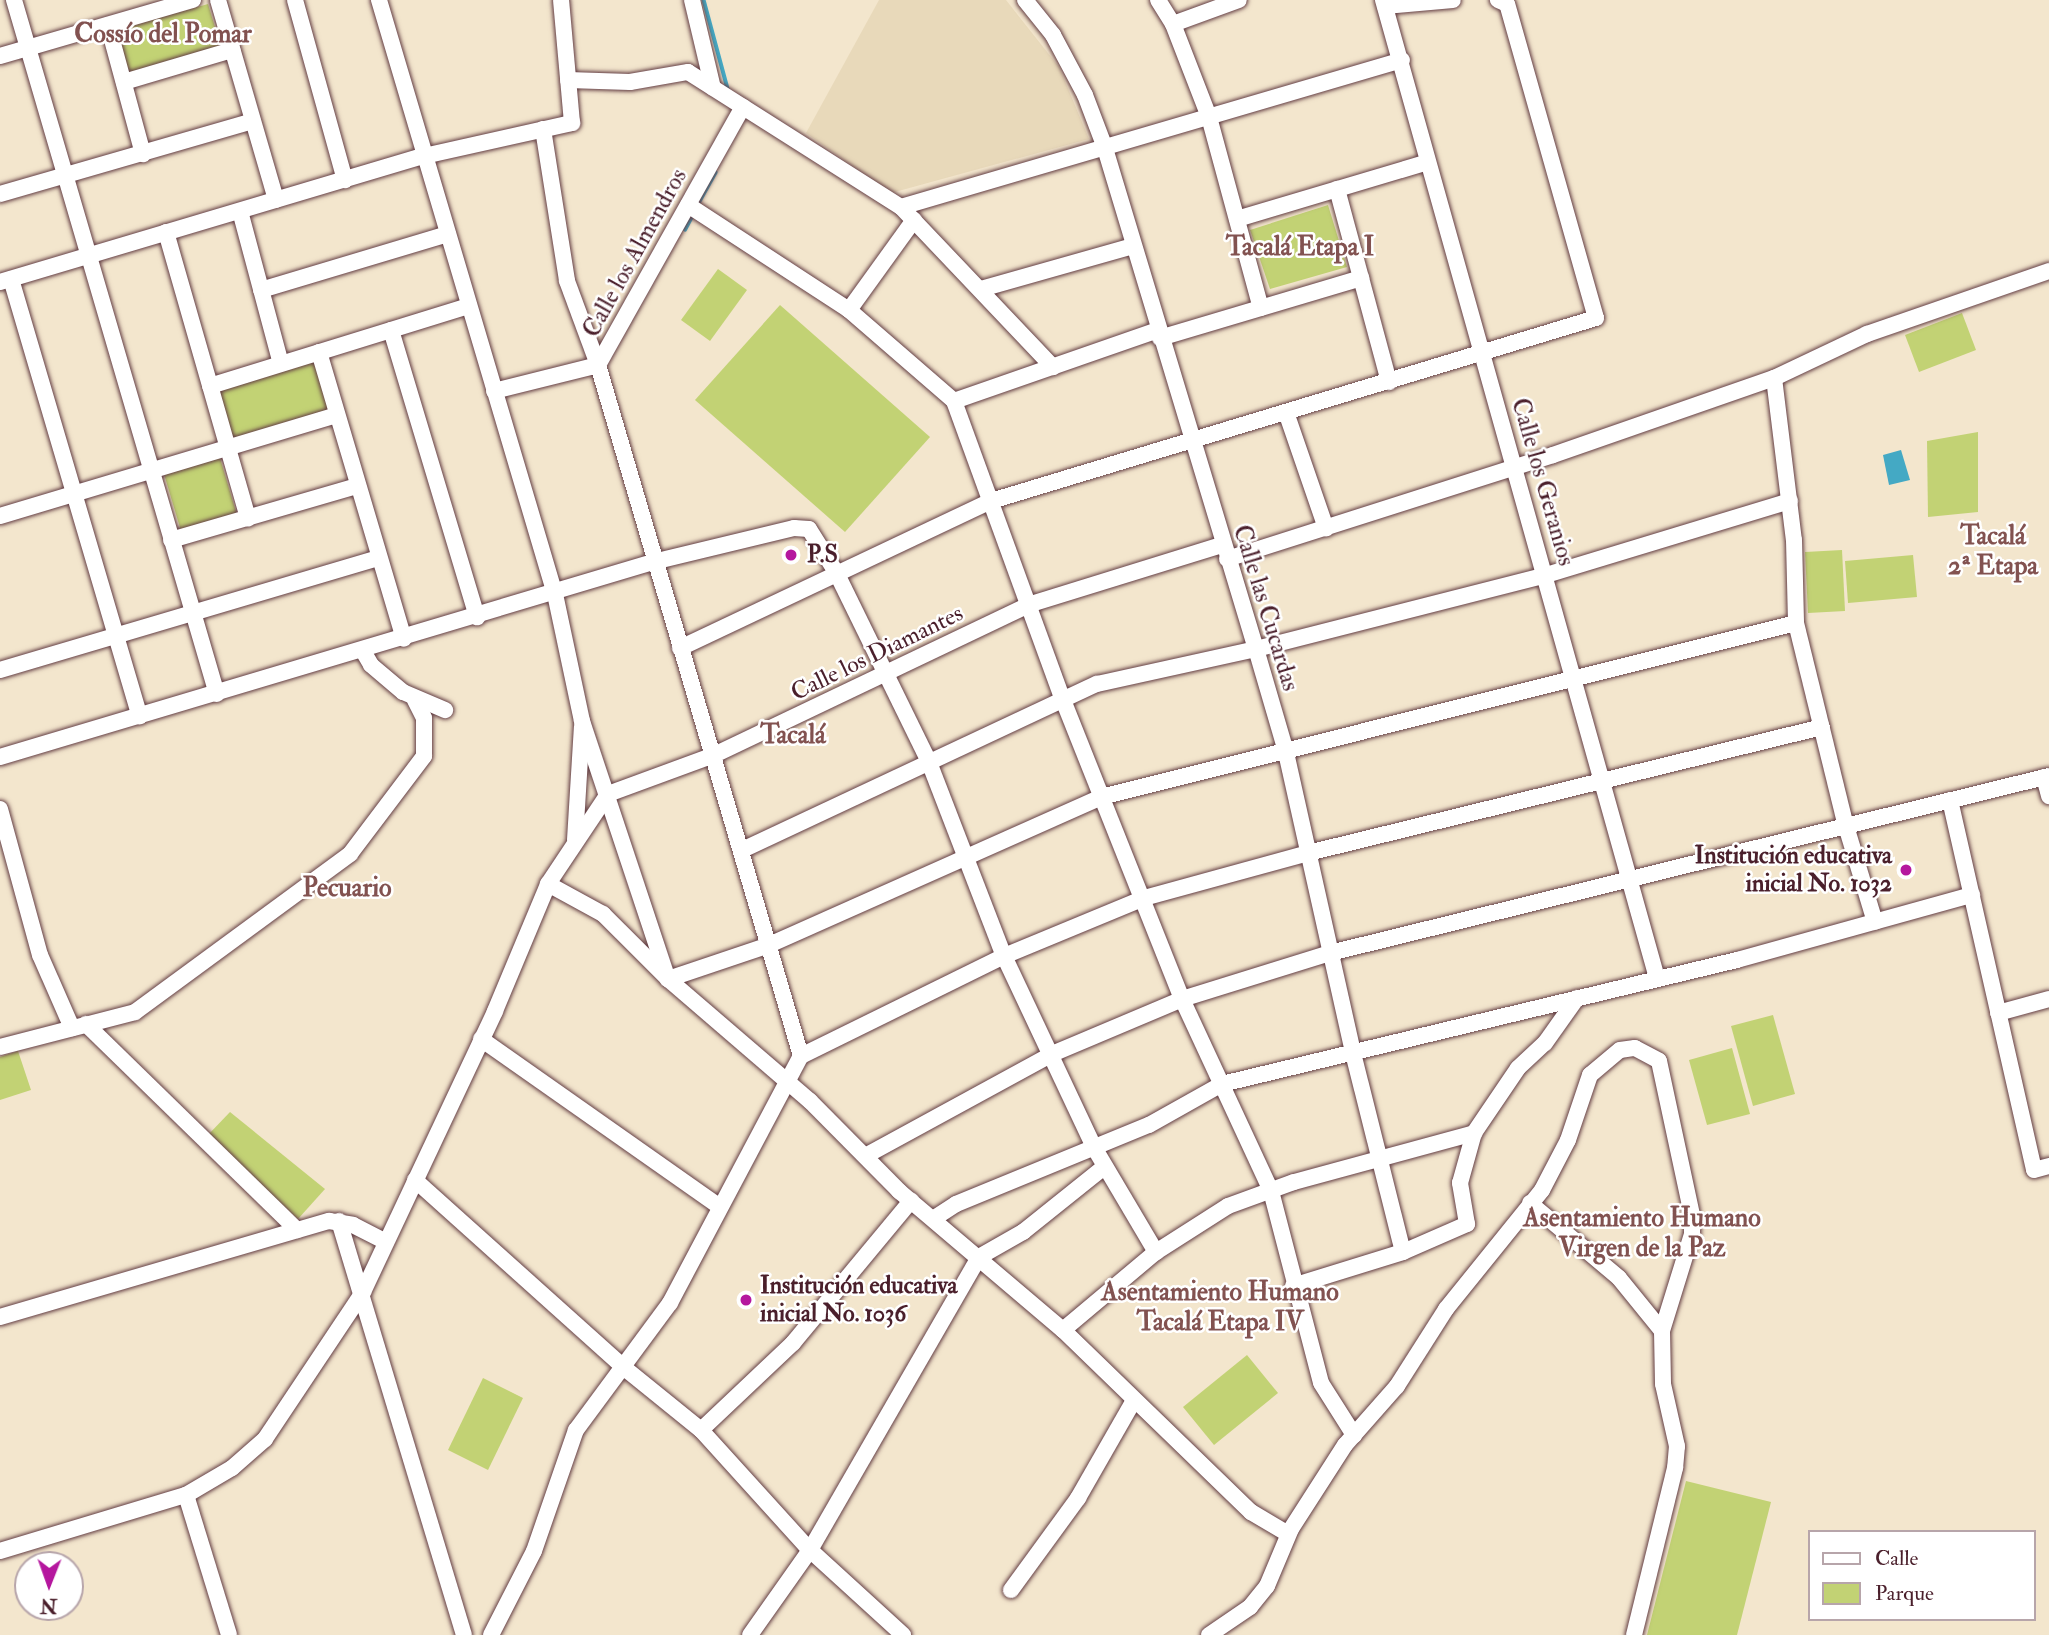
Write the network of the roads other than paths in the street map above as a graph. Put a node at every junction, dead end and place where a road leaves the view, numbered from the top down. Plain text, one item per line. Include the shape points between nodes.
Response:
1 (14, 0) edge
2 (193, 0) edge
3 (218, 0) edge
4 (295, 0) edge
5 (379, 0) edge
6 (561, 0) edge
7 (692, 0) edge
8 (1025, 0) edge
9 (1158, 0) edge
10 (1239, 0) edge
11 (1453, 0) edge
12 (1498, 0) edge
13 (1421, 2) edge
14 (1384, 3) edge
15 (1173, 24) junction
16 (108, 25) junction
17 (28, 48) junction
18 (232, 50) junction
19 (0, 56) edge
20 (1402, 60) junction
21 (568, 80) junction
22 (124, 82) junction
23 (713, 88) junction
24 (743, 107) junction
25 (1209, 117) junction
26 (253, 121) junction
27 (543, 129) junction
28 (1104, 145) junction
29 (143, 153) junction
30 (425, 156) junction
31 (1428, 162) junction
32 (64, 176) junction
33 (345, 180) junction
34 (1337, 189) junction
35 (0, 194) edge
36 (276, 200) junction
37 (688, 205) junction
38 (901, 208) junction
39 (240, 211) junction
40 (1237, 219) junction
41 (914, 220) junction
42 (166, 232) junction
43 (448, 234) junction
44 (1133, 246) junction
45 (87, 256) junction
46 (2049, 271) edge
47 (1361, 278) junction
48 (5, 280) edge
49 (981, 289) junction
50 (261, 290) junction
51 (469, 306) junction
52 (1261, 308) junction
53 (849, 310) junction
54 (391, 330) junction
55 (1159, 334) junction
56 (319, 352) junction
57 (1483, 356) junction
58 (281, 364) junction
59 (598, 365) junction
60 (1053, 368) junction
61 (1774, 378) junction
62 (1389, 382) junction
63 (210, 386) junction
64 (494, 391) junction
65 (954, 401) junction
66 (337, 415) junction
67 (1287, 415) junction
68 (1191, 440) junction
69 (227, 446) junction
70 (1513, 466) junction
71 (150, 471) junction
72 (357, 486) junction
73 (75, 494) junction
74 (991, 501) junction
75 (1790, 501) junction
76 (1, 510) edge
77 (248, 518) junction
78 (1326, 528) junction
79 (171, 540) junction
80 (1224, 552) junction
81 (378, 558) junction
82 (653, 562) junction
83 (836, 572) junction
84 (1546, 575) junction
85 (555, 594) junction
86 (1031, 604) junction
87 (193, 614) junction
88 (477, 617) junction
89 (1796, 623) junction
90 (116, 637) junction
91 (404, 639) junction
92 (680, 648) junction
93 (1256, 649) junction
94 (363, 651) junction
95 (0, 670) edge
96 (883, 675) junction
97 (1575, 680) junction
98 (216, 694) junction
99 (415, 700) junction
100 (1063, 700) junction
101 (444, 710) dead end
102 (139, 716) junction
103 (582, 721) junction
104 (1822, 727) junction
105 (1285, 748) junction
106 (714, 755) junction
107 (0, 757) edge
108 (929, 762) junction
109 (2047, 776) edge
110 (1604, 778) junction
111 (608, 794) junction
112 (2049, 796) edge
113 (1101, 797) junction
114 (1950, 800) junction
115 (0, 809) edge
116 (1846, 826) junction
117 (575, 840) junction
118 (742, 850) junction
119 (1308, 853) junction
120 (966, 857) junction
121 (1630, 879) junction
122 (548, 884) junction
123 (1972, 895) junction
124 (1144, 898) junction
125 (1875, 922) junction
126 (769, 944) junction
127 (1330, 953) junction
128 (1004, 956) junction
129 (1657, 978) junction
130 (668, 979) junction
131 (1577, 998) junction
132 (1182, 999) junction
133 (2049, 999) edge
134 (1998, 1013) junction
135 (79, 1026) junction
136 (481, 1039) junction
137 (0, 1047) edge
138 (1052, 1054) junction
139 (1353, 1054) junction
140 (801, 1056) junction
141 (784, 1082) junction
142 (1222, 1084) junction
143 (1474, 1133) junction
144 (1095, 1149) junction
145 (867, 1155) junction
146 (1377, 1157) junction
147 (2049, 1166) edge
148 (1104, 1167) junction
149 (415, 1180) junction
150 (1271, 1191) junction
151 (911, 1201) junction
152 (1531, 1203) junction
153 (720, 1207) junction
154 (933, 1219) junction
155 (339, 1221) junction
156 (297, 1230) junction
157 (386, 1241) junction
158 (1156, 1252) junction
159 (1403, 1252) junction
160 (979, 1257) junction
161 (1293, 1286) junction
162 (363, 1292) junction
163 (0, 1317) edge
164 (1063, 1330) junction
165 (1662, 1331) junction
166 (622, 1366) junction
167 (1133, 1402) junction
168 (701, 1430) junction
169 (1354, 1435) junction
170 (186, 1495) junction
171 (1288, 1534) junction
172 (0, 1550) edge
173 (810, 1550) junction
174 (1011, 1590) dead end
175 (229, 1635) edge
176 (464, 1635) edge
177 (492, 1635) edge
178 (750, 1635) edge
179 (903, 1635) edge
180 (1209, 1635) edge
181 (1633, 1635) edge

1 - 17 street
2 - 16 street
3 - 18 street
4 - 33 street
5 - 30 street
6 - 21 street
7 - 23 street
8 - 28 street, Calle las Cucardas via 1053,35 1085,95
9 - 15 street
10 - 15 street
11 - 13 street
12 - 57 street via 1507,4 1596,318
13 - 14 street
14 - 20 street, Calle los Geranios
15 - 25 street
16 - 17 street
16 - 22 street
17 - 19 street
17 - 32 street
18 - 22 street
18 - 26 street
20 - 25 street
20 - 31 street, Calle los Geranios
21 - 23 street via 630,82 688,72
21 - 27 street via 572,123
22 - 29 street
23 - 24 street
24 - 37 street, Calle los Almendros
24 - 38 street
25 - 28 street
25 - 40 street
26 - 29 street
26 - 36 street
27 - 30 street
27 - 59 street via 568,281
28 - 38 street
28 - 44 street, Calle las Cucardas
29 - 32 street
30 - 33 street
30 - 43 street
31 - 34 street
31 - 57 street, Calle los Geranios
32 - 35 street
32 - 45 street
33 - 36 street
34 - 40 street
34 - 47 street
36 - 39 street
37 - 53 street
37 - 59 street, Calle los Almendros
38 - 41 street
39 - 42 street
39 - 50 street
40 - 52 street
41 - 49 street
41 - 53 street
42 - 45 street
42 - 63 street
43 - 50 street
43 - 51 street
44 - 49 street
44 - 55 street, Calle las Cucardas
45 - 48 street
45 - 71 street
46 - 61 street, Calle los Diamantes via 1867,334
47 - 52 street
47 - 62 street
48 - 73 street
49 - 60 street
50 - 58 street
51 - 54 street
51 - 64 street
52 - 55 street
53 - 65 street
54 - 56 street
54 - 88 street
55 - 60 street
55 - 68 street, Calle las Cucardas
56 - 58 street
56 - 66 street
57 - 62 street
57 - 70 street, Calle los Geranios
58 - 63 street
59 - 64 street, Calle los Almendros
59 - 82 street
60 - 65 street
61 - 70 street, Calle los Diamantes
61 - 75 street
62 - 67 street
63 - 69 street
64 - 85 street
65 - 74 street
66 - 69 street
66 - 72 street
67 - 68 street
67 - 78 street
68 - 74 street
68 - 80 street, Calle las Cucardas
69 - 71 street
69 - 77 street
70 - 78 street, Calle los Diamantes
70 - 84 street, Calle los Geranios
71 - 73 street
71 - 79 street
72 - 77 street
72 - 81 street
73 - 76 street
73 - 90 street
74 - 83 street
74 - 86 street
75 - 84 street
75 - 89 street
77 - 79 street
78 - 80 street, Calle los Diamantes
79 - 87 street
80 - 86 street, Calle los Diamantes
80 - 93 street, Calle las Cucardas
81 - 87 street
81 - 91 street
82 - 83 street via 802,527 809,529
82 - 85 street
82 - 92 street
83 - 92 street
83 - 96 street
84 - 93 street
84 - 97 street, Calle los Geranios
85 - 88 street
85 - 103 street
86 - 96 street, Calle los Diamantes
86 - 100 street
87 - 90 street
87 - 98 street
88 - 91 street
89 - 97 street
89 - 104 street
90 - 95 street
90 - 102 street
91 - 94 street
92 - 106 street
93 - 100 street via 1097,684
93 - 105 street, Calle las Cucardas
94 - 98 street
94 - 99 street via 375,669
96 - 106 street, Calle los Diamantes
96 - 108 street
97 - 105 street
97 - 110 street, Calle los Geranios
98 - 102 street
99 - 101 street
99 - 135 street via 424,718 424,756 350,854 135,1013
100 - 108 street
100 - 113 street
102 - 107 street
103 - 111 street
103 - 117 street
104 - 110 street
104 - 116 street
105 - 113 street
105 - 119 street, Calle las Cucardas
106 - 111 street, Calle los Diamantes
106 - 118 street
108 - 118 street
108 - 120 street
109 - 112 street
109 - 114 street
110 - 119 street
110 - 121 street, Calle los Geranios
111 - 117 street
111 - 130 street
113 - 120 street
113 - 124 street
114 - 116 street
114 - 123 street
115 - 135 street via 40,955
116 - 121 street
116 - 125 street
117 - 122 street
118 - 126 street
119 - 124 street
119 - 127 street, Calle las Cucardas
120 - 126 street
120 - 128 street
121 - 127 street
121 - 129 street, Calle los Geranios
122 - 130 street via 603,914
122 - 136 street
123 - 125 street
123 - 134 street
124 - 128 street
124 - 132 street
125 - 129 street
126 - 130 street
126 - 140 street
127 - 132 street
127 - 139 street, Calle las Cucardas
128 - 138 street
128 - 140 street
129 - 131 street
130 - 141 street
131 - 139 street
131 - 143 street via 1545,1043 1518,1068
132 - 138 street
132 - 142 street
133 - 134 street
134 - 147 street via 2034,1171
135 - 137 street
135 - 156 street
136 - 149 street
136 - 153 street
138 - 144 street
138 - 145 street
139 - 142 street
139 - 146 street, Calle las Cucardas
140 - 141 street
141 - 145 street
141 - 153 street
142 - 144 street
142 - 150 street
143 - 146 street
143 - 159 street via 1460,1182 1467,1224
144 - 148 street
144 - 154 street via 956,1204
145 - 151 street
146 - 150 street
146 - 159 street, Calle las Cucardas
148 - 158 street
148 - 160 street via 1023,1232
149 - 157 street
149 - 166 street
150 - 158 street via 1228,1206
150 - 161 street
151 - 154 street
151 - 168 street via 793,1343
152 - 165 street via 1619,1278
152 - 165 street via 1568,1140 1590,1075 1620,1050 1651,1054 1660,1061 1692,1215 1692,1234
152 - 169 street via 1446,1309 1397,1386
153 - 166 street via 670,1303
154 - 160 street
155 - 156 street
155 - 157 street
155 - 162 street
156 - 163 street
157 - 162 street
158 - 164 street
159 - 161 street
160 - 164 street
160 - 173 street
161 - 169 street via 1321,1383
162 - 170 street via 265,1438 232,1468
162 - 176 street
164 - 167 street
165 - 181 street via 1663,1384 1678,1446
166 - 168 street
166 - 177 street via 576,1430 534,1551
167 - 171 street via 1251,1512
167 - 174 street via 1078,1498
168 - 173 street
169 - 171 street
170 - 172 street
170 - 175 street
171 - 180 street via 1267,1586 1250,1607
173 - 178 street
173 - 179 street

